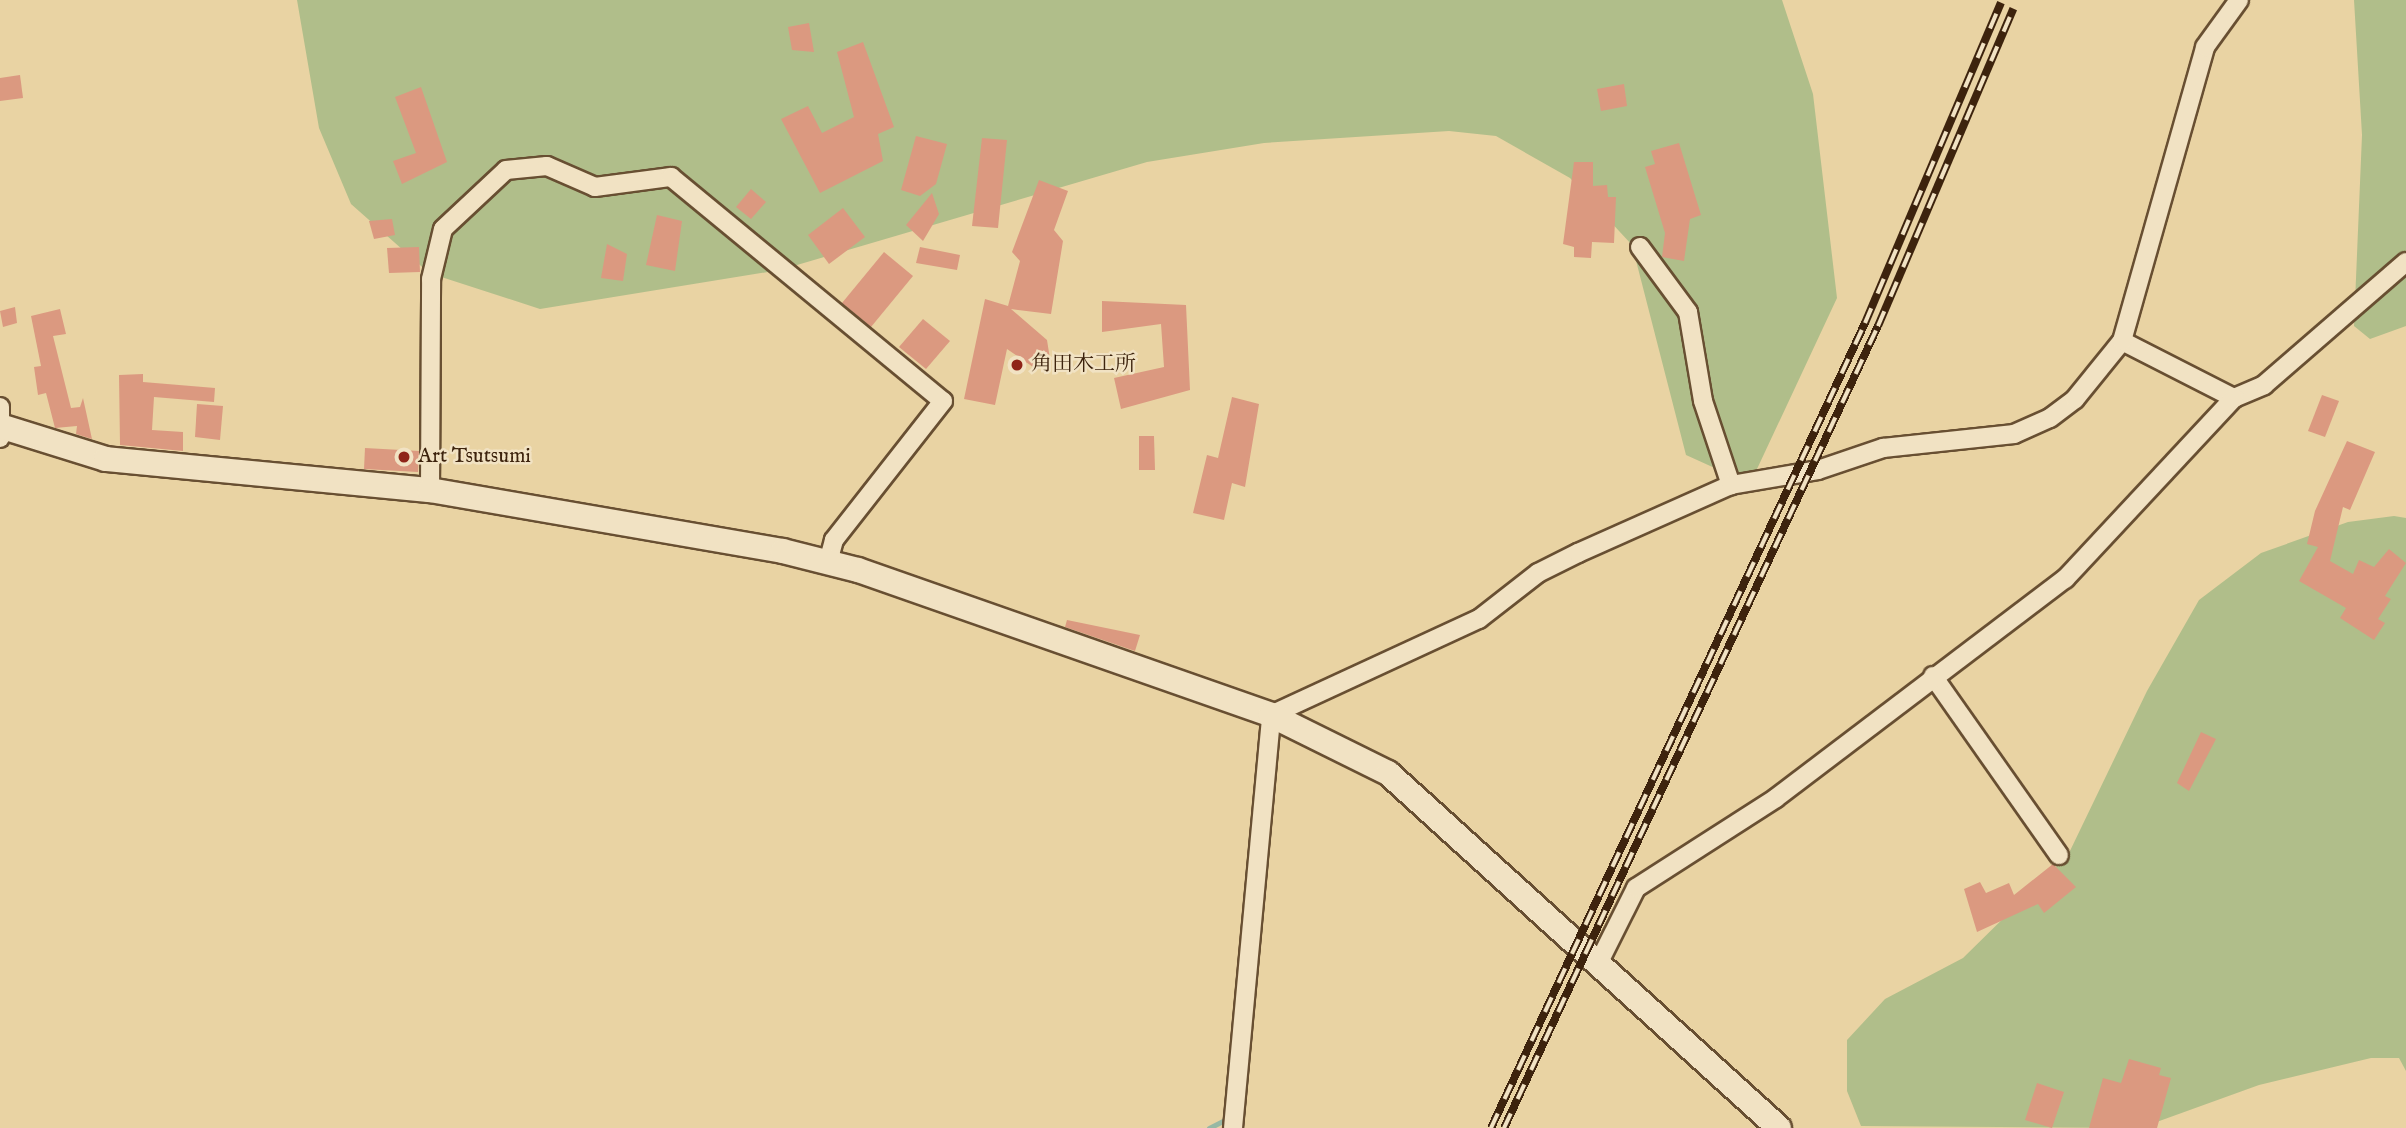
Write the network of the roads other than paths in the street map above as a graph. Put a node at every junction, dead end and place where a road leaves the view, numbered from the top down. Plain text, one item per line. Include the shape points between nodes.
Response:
1 (2239, 0) edge
2 (1640, 247) dead end
3 (2406, 262) edge
4 (2122, 341) junction
5 (2234, 398) junction
6 (1, 424) edge
7 (1731, 485) junction
8 (430, 490) junction
9 (828, 563) junction
10 (1933, 676) junction
11 (1271, 715) junction
12 (2059, 855) dead end
13 (1598, 964) junction
14 (1233, 1128) edge
15 (1779, 1128) edge

1 - 4 street via 2205,47
2 - 7 street via 1688,312 1703,401
3 - 5 street via 2264,385
4 - 5 street
4 - 7 street via 2075,399 2014,434 1883,448 1818,470
5 - 10 street via 2065,579
6 - 8 street via 106,458
7 - 11 street via 1577,553 1538,573 1479,619
8 - 9 street
8 - 9 street via 431,279 443,229 506,170 547,166 595,187 671,177 943,401 834,540
9 - 11 street
10 - 12 street
10 - 13 street via 1776,798 1636,887
11 - 13 street via 1388,773
11 - 14 street
13 - 15 street

